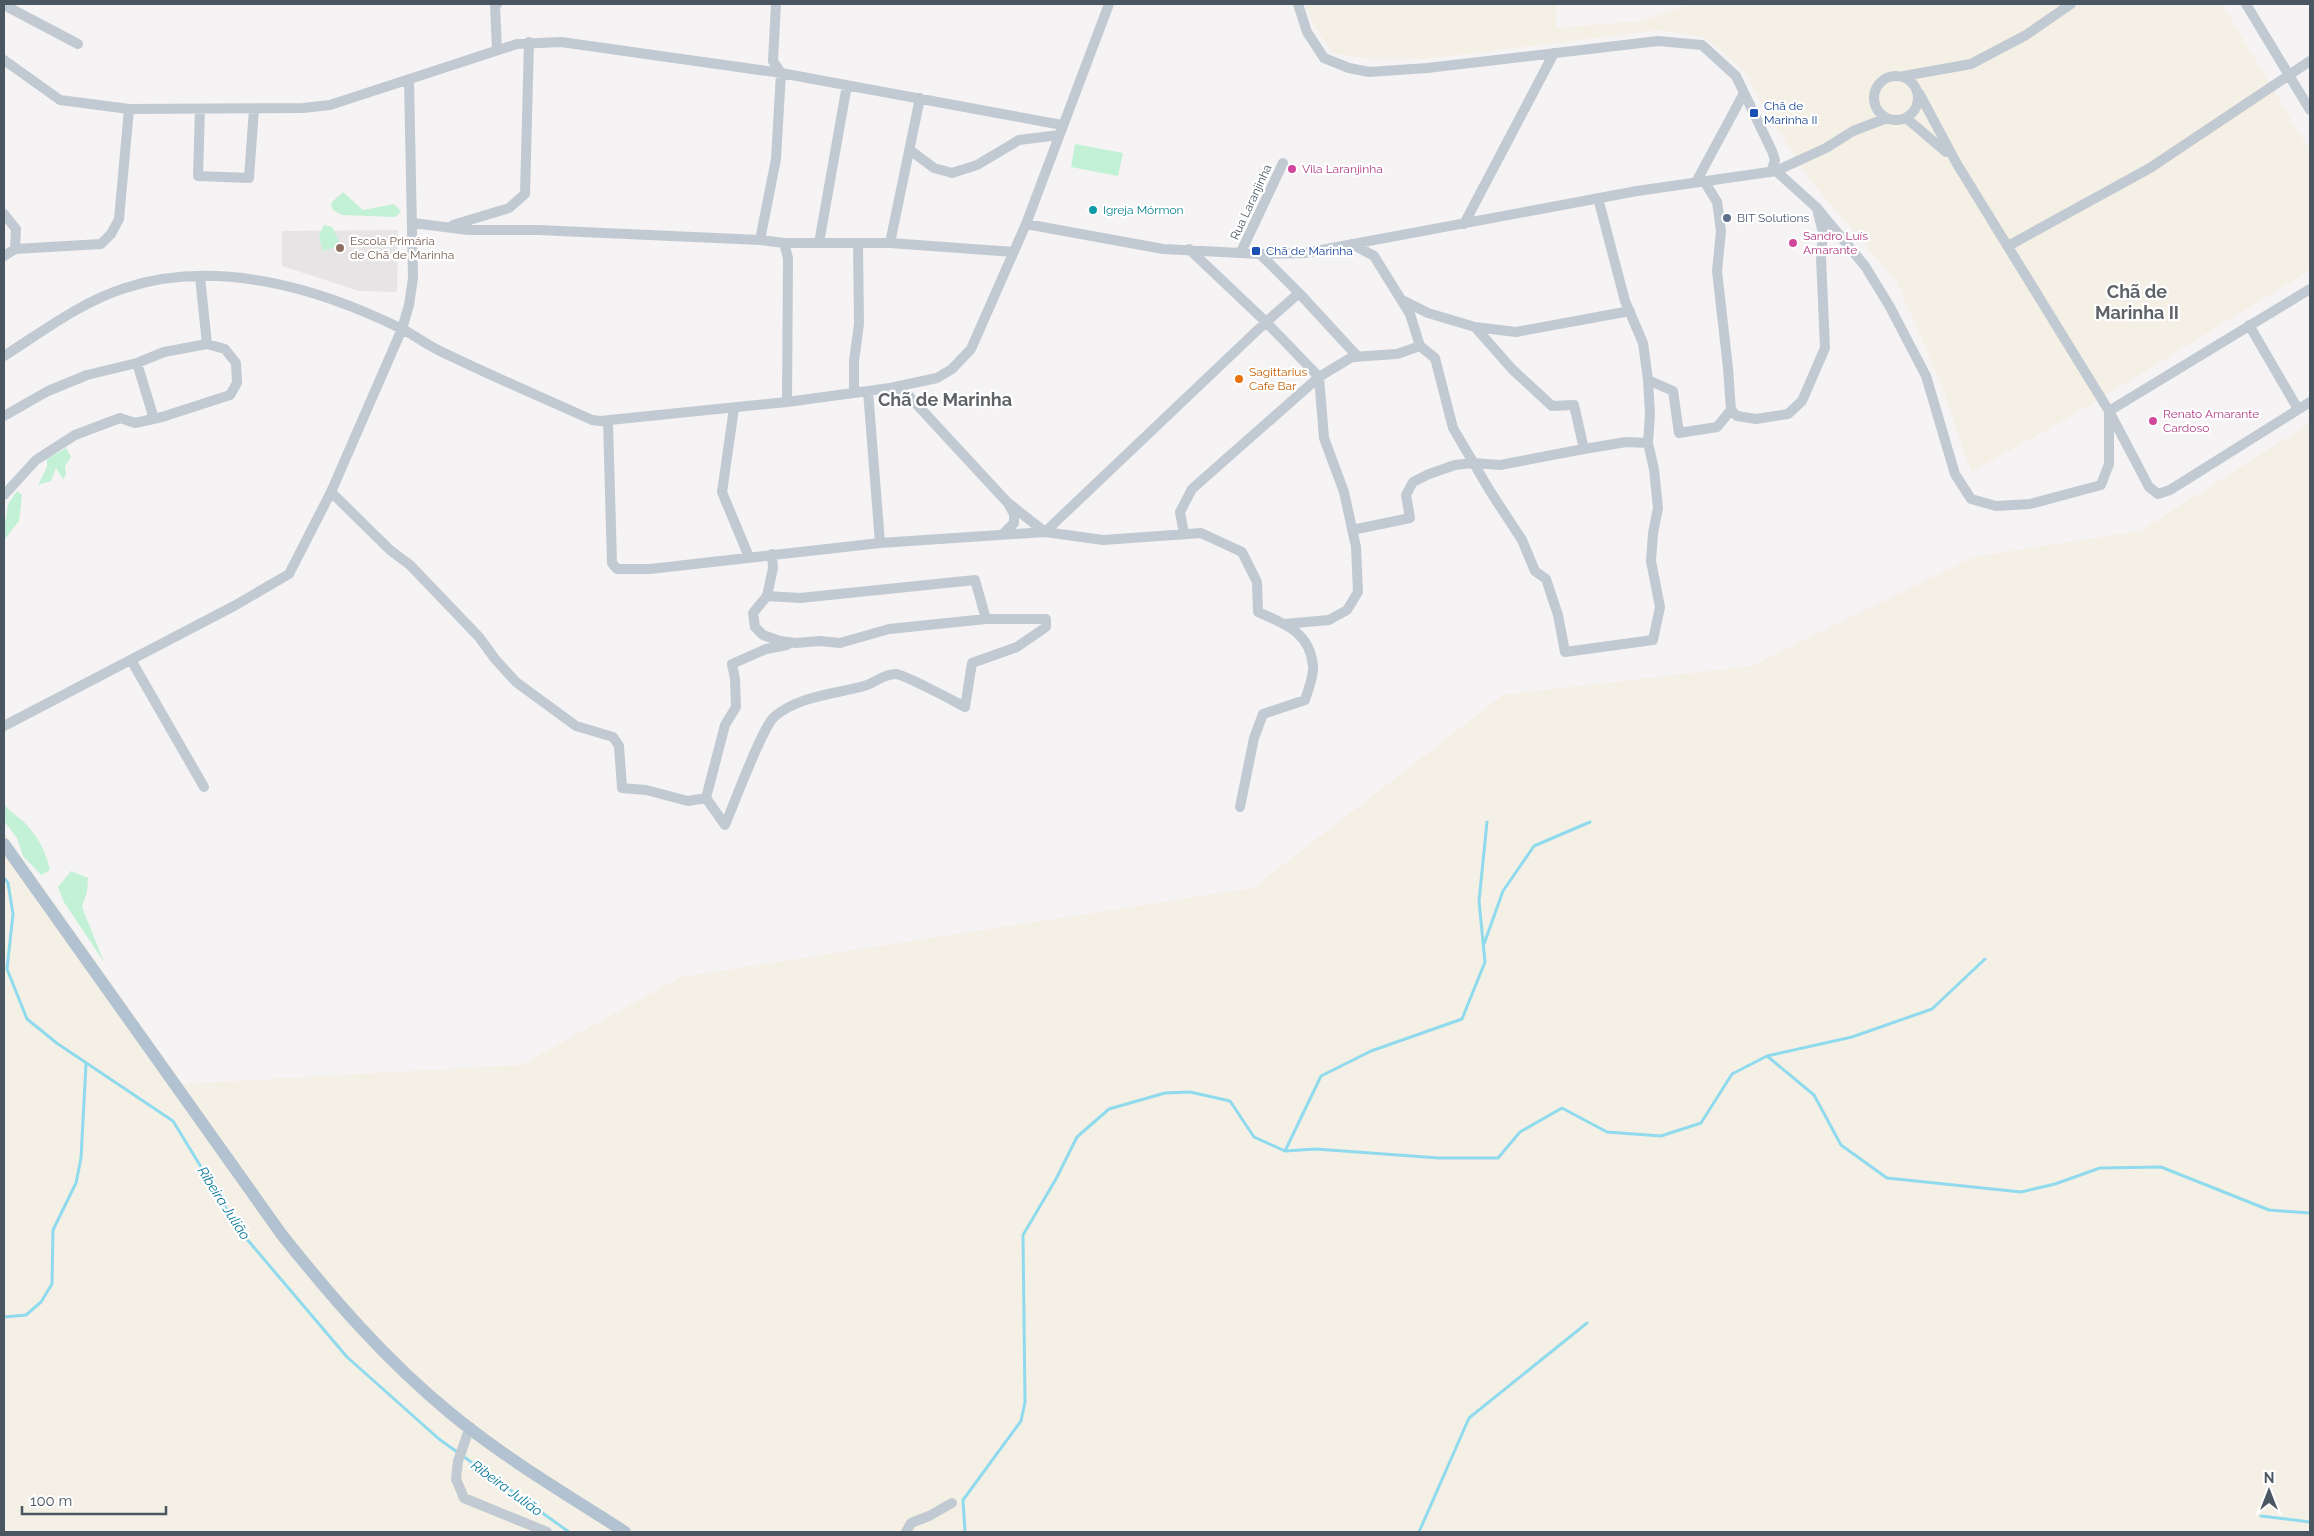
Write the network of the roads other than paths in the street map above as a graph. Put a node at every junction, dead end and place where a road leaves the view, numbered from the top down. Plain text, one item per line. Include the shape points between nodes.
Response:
1 (497, 4) edge
2 (776, 4) edge
3 (1109, 4) edge
4 (1298, 4) edge
5 (2071, 4) edge
6 (2246, 4) edge
7 (4, 5) edge
8 (529, 42) junction
9 (78, 44) dead end
10 (496, 50) junction
11 (1554, 53) junction
12 (4, 60) edge
13 (2310, 61) edge
14 (781, 73) junction
15 (2289, 74) junction
16 (1904, 76) junction
17 (409, 80) junction
18 (846, 85) junction
19 (1744, 93) junction
20 (1918, 93) junction
21 (920, 98) junction
22 (129, 109) junction
23 (200, 109) junction
24 (254, 109) junction
25 (2310, 110) edge
26 (1887, 118) junction
27 (1906, 118) junction
28 (1061, 130) junction
29 (910, 150) junction
30 (1772, 151) junction
31 (1283, 163) dead end
32 (1956, 164) junction
33 (1791, 165) junction
34 (1773, 171) junction
35 (1700, 182) junction
36 (1598, 198) junction
37 (1817, 208) junction
38 (4, 214) edge
39 (413, 223) junction
40 (1026, 224) junction
41 (1464, 224) junction
42 (447, 227) junction
43 (760, 240) junction
44 (890, 242) junction
45 (784, 243) junction
46 (819, 243) junction
47 (858, 244) junction
48 (1352, 244) junction
49 (2008, 246) junction
50 (15, 249) junction
51 (1190, 249) junction
52 (1014, 252) junction
53 (1241, 252) junction
54 (1260, 254) junction
55 (4, 256) edge
56 (200, 277) junction
57 (2310, 288) edge
58 (1299, 293) junction
59 (1402, 300) junction
60 (1630, 312) junction
61 (1266, 322) junction
62 (2249, 325) junction
63 (1475, 328) junction
64 (402, 329) junction
65 (207, 344) junction
66 (1420, 346) junction
67 (4, 356) edge
68 (1358, 357) junction
69 (136, 363) junction
70 (1319, 377) junction
71 (1648, 380) junction
72 (890, 388) junction
73 (868, 391) junction
74 (854, 393) junction
75 (788, 402) junction
76 (2310, 402) edge
77 (734, 408) junction
78 (2298, 409) junction
79 (1731, 410) junction
80 (2110, 411) junction
81 (4, 416) edge
82 (154, 419) junction
83 (608, 422) junction
84 (1648, 444) junction
85 (1584, 449) junction
86 (1474, 463) junction
87 (331, 492) junction
88 (4, 495) edge
89 (1007, 502) junction
90 (1352, 530) junction
91 (1045, 532) junction
92 (1184, 534) junction
93 (1002, 535) junction
94 (880, 543) junction
95 (772, 554) junction
96 (749, 557) junction
97 (766, 596) junction
98 (986, 619) junction
99 (1284, 624) junction
100 (796, 643) junction
101 (131, 660) junction
102 (4, 726) edge
103 (204, 787) dead end
104 (706, 798) junction
105 (1240, 807) dead end
106 (4, 844) edge
107 (470, 1427) junction
108 (952, 1503) dead end
109 (523, 1527) edge
110 (547, 1532) edge
111 (625, 1532) edge
112 (906, 1532) edge

1 - 10 street
2 - 14 street via 773,61
3 - 28 street
4 - 11 street via 1307,32 1324,58 1362,71 1427,68
5 - 16 street via 2026,35 1971,64
6 - 15 street
7 - 9 street
8 - 10 street
8 - 14 street via 561,42
8 - 42 street via 525,194 509,208
10 - 17 street
11 - 19 street via 1658,41 1702,45 1736,76
11 - 41 street
12 - 22 street via 60,100
13 - 15 street
14 - 18 street
14 - 43 street via 776,160
15 - 25 street
15 - 49 street via 2150,168
16 - 20 street via 1916,86
16 - 26 street via 1887,77 1875,89 1876,106
17 - 24 street via 330,105
17 - 39 street
18 - 21 street
18 - 46 street
19 - 30 street
19 - 35 street
20 - 27 street via 1917,108
20 - 32 street
21 - 28 street
21 - 29 street
22 - 23 street
22 - 50 street via 119,219 111,234 101,244
23 - 24 street
23 - 24 street via 198,176 249,178
26 - 27 street
26 - 33 street via 1853,131
27 - 32 street via 1938,142
28 - 29 street via 1019,140 977,165 952,173 934,168
28 - 40 street
29 - 44 street
30 - 33 street
30 - 34 street via 1775,160
31 - 53 street, Rua Laranjinha
32 - 49 street
33 - 34 street
34 - 35 street
34 - 37 street
35 - 36 street
35 - 79 street via 1717,202 1721,231 1717,271
36 - 41 street
36 - 60 street
37 - 79 street via 1823,233 1820,258 1824,348 1802,402 1788,414 1756,419 1737,416
37 - 80 street via 1865,266 1894,315 1926,376 1956,474 1972,499 1996,506 2030,504 2101,485 2110,464
38 - 50 street via 16,229
39 - 42 street
39 - 64 street via 413,278
40 - 51 street via 1163,249
40 - 52 street
41 - 48 street
42 - 43 street
43 - 45 street
44 - 47 street
44 - 52 street
45 - 46 street
45 - 75 street via 788,258
46 - 47 street
47 - 74 street via 860,324 854,361
48 - 54 street via 1305,253
48 - 59 street via 1374,256
49 - 80 street
50 - 55 street
51 - 53 street
51 - 61 street
52 - 72 street via 971,349 961,360 937,378
53 - 54 street
54 - 58 street
56 - 64 street via 272,282 305,289
56 - 65 street
56 - 67 street via 173,278 125,288 69,315
57 - 62 street
58 - 61 street
58 - 68 street
59 - 63 street via 1428,313
59 - 66 street
60 - 63 street via 1516,332
60 - 71 street via 1643,343
61 - 70 street
61 - 91 street
62 - 78 street
62 - 80 street
63 - 85 street via 1552,406 1574,405
64 - 83 street via 437,349 592,420
64 - 87 street
65 - 69 street via 164,352
65 - 82 street via 225,349 236,362 237,383 230,395
66 - 68 street via 1397,354
66 - 86 street via 1435,358 1454,428
68 - 70 street via 1352,357
69 - 81 street via 87,375 48,391
69 - 82 street
70 - 90 street via 1324,438 1344,492
70 - 92 street via 1192,490 1180,512
71 - 79 street via 1673,391 1679,433 1717,426
71 - 84 street
72 - 73 street
72 - 89 street via 908,395 922,408
73 - 74 street
73 - 94 street
74 - 75 street
75 - 77 street
76 - 78 street
77 - 83 street
77 - 96 street via 722,492
78 - 80 street via 2170,490 2158,494 2149,487
82 - 88 street via 135,423 120,418 75,435 36,460
83 - 96 street via 612,563 617,569 650,569
84 - 85 street via 1626,442
84 - 86 street via 1658,508 1652,533 1651,561 1660,607 1653,640 1565,652 1558,615 1546,579 1534,571 1522,540
85 - 86 street via 1500,465
86 - 90 street via 1454,465 1413,482 1406,495 1410,518
87 - 101 street via 289,574
87 - 104 street via 390,550 410,565 479,637 516,682 576,726 613,737 619,746 622,788 646,790 688,801
89 - 91 street
89 - 93 street via 1014,514 1014,523
90 - 99 street via 1358,592 1347,610 1329,620
91 - 92 street via 1103,540
91 - 93 street
92 - 99 street via 1201,533 1242,552 1257,582 1258,612
93 - 94 street
94 - 95 street
95 - 96 street
95 - 97 street via 773,568
97 - 98 street via 800,598 974,580
97 - 100 street via 753,613 755,627 780,642
98 - 100 street via 889,629 840,643
98 - 104 street via 1046,619 1046,627 1017,647 972,663 965,707 897,674 818,697 774,717 764,733 726,825
99 - 105 street via 1304,637 1314,666 1312,675 1305,700 1263,714 1254,738
100 - 104 street via 766,649 732,664 736,707 725,725
101 - 102 street
101 - 103 street
106 - 107 main road via 282,1235 330,1295 383,1353
107 - 109 street via 458,1461 456,1479 464,1498
107 - 111 main road
108 - 112 street via 911,1523
109 - 110 street

